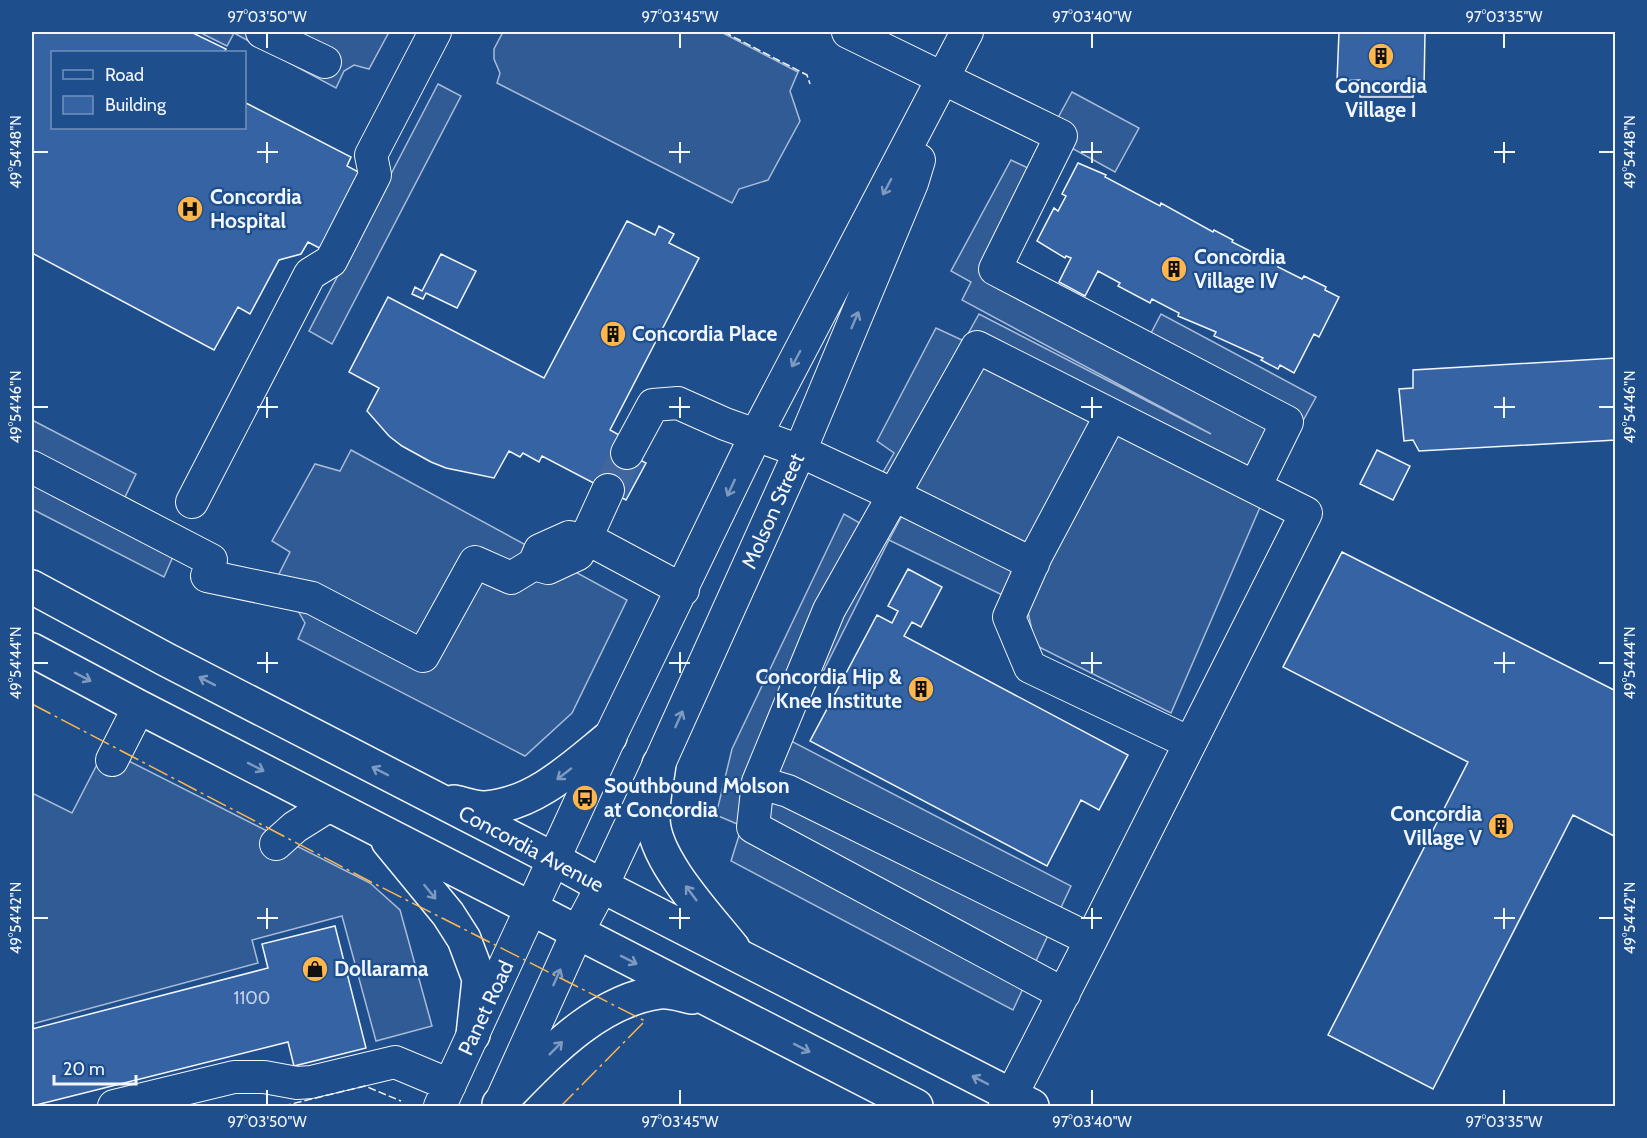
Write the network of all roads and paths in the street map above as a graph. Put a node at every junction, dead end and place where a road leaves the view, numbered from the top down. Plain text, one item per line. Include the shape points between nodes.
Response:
1 (262, 32) edge
2 (435, 32) edge
3 (848, 32) edge
4 (967, 32) edge
5 (325, 62) dead end
6 (944, 79) junction
7 (1112, 415) junction
8 (756, 435) junction
9 (800, 452) junction
10 (627, 453) tunnel mouth
11 (32, 467) edge
12 (1255, 487) junction
13 (608, 490) tunnel mouth
14 (894, 495) junction
15 (192, 502) dead end
16 (584, 539) junction
17 (1033, 564) junction
18 (32, 587) edge
19 (683, 590) junction
20 (32, 650) edge
21 (139, 707) junction
22 (610, 737) junction
23 (1190, 743) junction
24 (112, 760) dead end
25 (659, 764) junction
26 (758, 782) junction
27 (432, 798) junction
28 (330, 805) junction
29 (380, 831) junction
30 (276, 844) dead end
31 (555, 860) junction
32 (602, 886) junction
33 (531, 909) junction
34 (577, 933) junction
35 (1091, 940) junction
36 (740, 956) junction
37 (1064, 994) junction
38 (710, 1001) junction
39 (473, 1035) junction
40 (445, 1096) edge
41 (1016, 1103) edge
42 (499, 1105) edge
43 (114, 1107) edge
44 (916, 1107) edge

1 - 5 street
2 - 15 street via 371,155 375,175 330,261 310,274
3 - 6 street
4 - 6 street, Molson Street
6 -> 8 street, Molson Street
9 -> 6 street, Molson Street via 912,183
6 - 12 street via 1061,136 995,269 1287,423
7 - 12 street
7 - 14 street via 977,347
7 - 17 street
8 - 9 street
8 - 10 street via 678,403 653,405
8 -> 19 street, Molson Street
9 - 14 street
25 -> 9 street, Molson Street
11 - 16 street via 209,568 312,598 423,656 475,562 511,578 534,564 540,550 569,537
12 - 23 street via 1306,513
13 - 16 street
14 - 17 street
14 - 26 street via 829,610
16 - 19 street
17 - 23 street via 1009,617 1030,668
27 -> 18 main road, Concordia Avenue
19 - 22 street, Molson Street
20 -> 21 main road
21 - 24 street
21 -> 28 main road
22 -> 27 main road via 557,780 517,801 484,809
22 - 31 street, Molson Street
23 - 35 street
25 - 32 street, Molson Street
36 -> 25 main road via 664,858 656,840 652,818
26 - 35 street via 788,791
26 - 37 street via 753,827
27 - 31 main road, Concordia Avenue
28 - 29 main road
28 - 30 street
29 - 33 main road
29 -> 39 main road via 464,939 479,979
31 - 32 main road, Concordia Avenue
31 - 33 street, Molson Street
32 - 34 street, Molson Street
32 - 36 main road, Concordia Avenue
33 - 34 main road
33 - 39 street, Panet Road
34 -> 38 main road
42 -> 34 street
35 - 37 street
41 -> 36 main road, Concordia Avenue
37 - 41 street
42 -> 38 main road via 565,1039 621,1002 662,992
38 -> 44 main road
39 - 40 street, Panet Road
40 - 43 street via 395,1062 311,1082 234,1077

